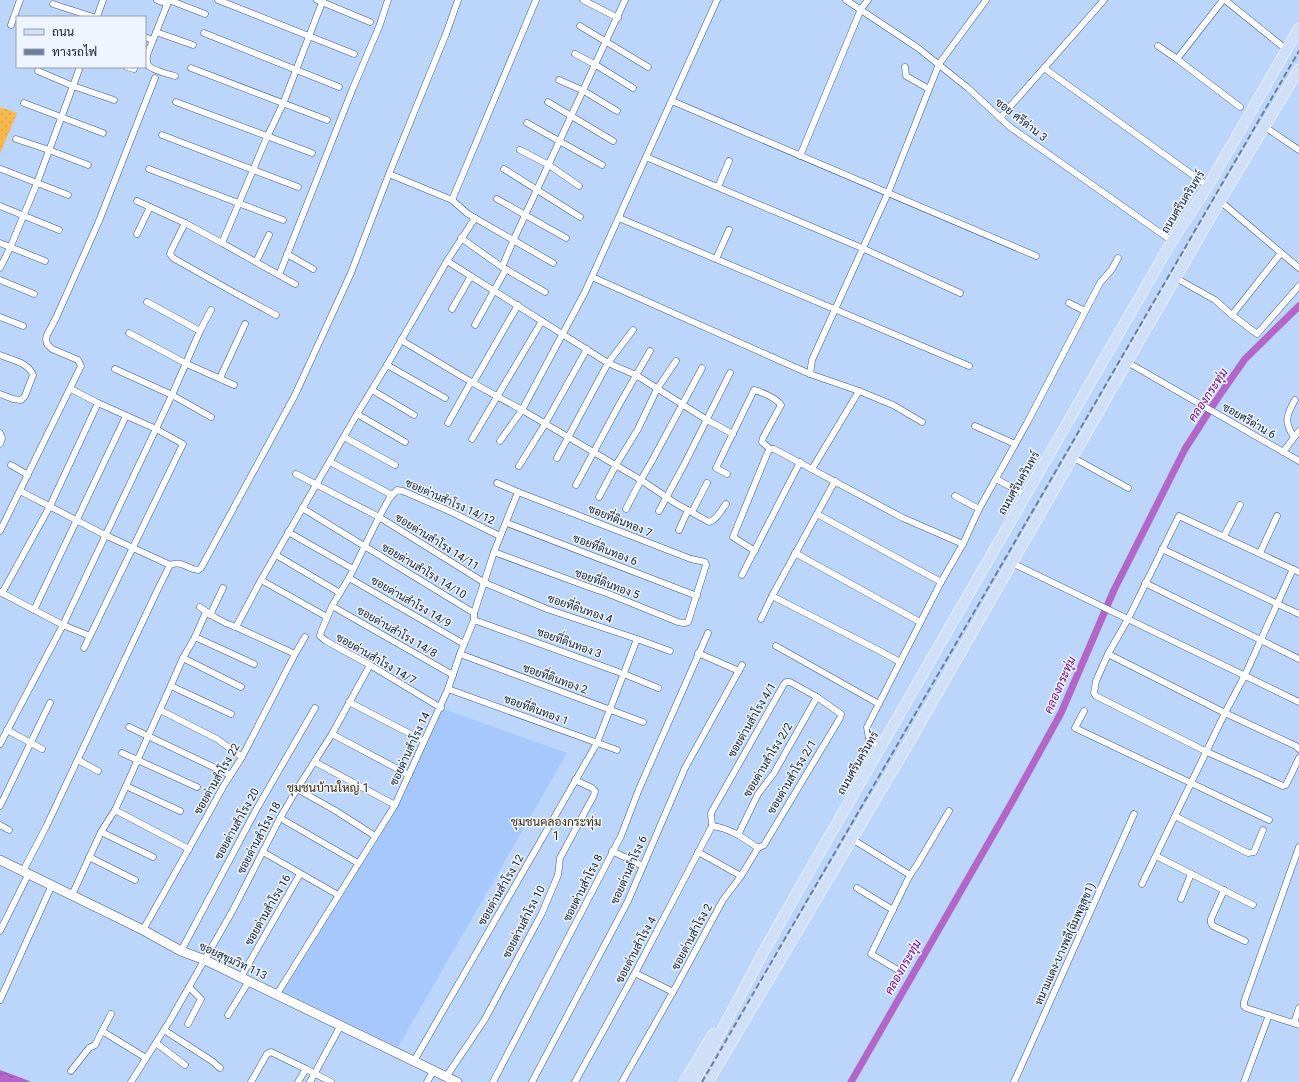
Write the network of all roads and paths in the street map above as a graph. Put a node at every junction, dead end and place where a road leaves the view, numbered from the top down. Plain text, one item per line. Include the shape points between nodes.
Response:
1 (20, 0) edge
2 (103, 0) edge
3 (157, 0) edge
4 (218, 0) edge
5 (388, 0) edge
6 (458, 0) edge
7 (536, 0) edge
8 (583, 0) edge
9 (625, 0) edge
10 (717, 0) edge
11 (846, 0) edge
12 (868, 0) edge
13 (986, 0) edge
14 (1104, 0) edge
15 (1224, 0) edge
16 (169, 1) edge
17 (321, 1) edge
18 (53, 4) dead end
19 (861, 9) junction
20 (205, 14) dead end
21 (90, 16) edge
22 (97, 16) edge
23 (618, 18) junction
24 (370, 22) dead end
25 (11, 25) dead end
26 (580, 26) dead end
27 (1299, 28) edge
28 (156, 32) junction
29 (204, 33) dead end
30 (309, 35) junction
31 (146, 37) edge
32 (153, 40) junction
33 (606, 43) junction
34 (193, 45) dead end
35 (1158, 46) dead end
36 (1287, 50) junction
37 (354, 54) dead end
38 (575, 54) dead end
39 (1177, 59) junction
40 (939, 64) junction
41 (596, 65) junction
42 (648, 67) dead end
43 (905, 67) dead end
44 (80, 68) edge
45 (191, 68) dead end
46 (1044, 68) junction
47 (1299, 69) edge
48 (296, 70) junction
49 (38, 72) dead end
50 (175, 76) dead end
51 (155, 78) dead end
52 (559, 80) dead end
53 (73, 86) junction
54 (339, 87) dead end
55 (633, 88) dead end
56 (929, 89) junction
57 (584, 91) junction
58 (114, 100) dead end
59 (672, 101) junction
60 (176, 102) dead end
61 (548, 102) dead end
62 (24, 103) dead end
63 (282, 104) junction
64 (1240, 107) dead end
65 (617, 112) dead end
66 (61, 116) junction
67 (572, 116) junction
68 (1000, 118) junction
69 (327, 120) dead end
70 (527, 123) dead end
71 (1265, 127) junction
72 (103, 133) dead end
73 (162, 135) dead end
74 (267, 137) junction
75 (16, 138) dead end
76 (560, 141) junction
77 (613, 141) dead end
78 (49, 150) junction
79 (520, 150) dead end
80 (1299, 150) edge
81 (312, 153) dead end
82 (800, 156) junction
83 (646, 157) junction
84 (729, 161) dead end
85 (602, 165) dead end
86 (88, 166) dead end
87 (549, 166) junction
88 (1, 169) dead end
89 (149, 169) dead end
90 (504, 169) dead end
91 (254, 170) junction
92 (389, 174) junction
93 (37, 183) junction
94 (579, 186) dead end
95 (1208, 186) junction
96 (298, 187) dead end
97 (718, 187) junction
98 (538, 189) junction
99 (888, 193) junction
100 (68, 195) dead end
101 (1222, 199) junction
102 (452, 200) junction
103 (497, 200) dead end
104 (136, 201) dead end
105 (240, 203) junction
106 (0, 206) edge
107 (150, 207) junction
108 (23, 215) junction
109 (525, 215) junction
110 (580, 216) dead end
111 (475, 218) junction
112 (619, 218) junction
113 (283, 220) dead end
114 (185, 223) junction
115 (59, 230) dead end
116 (729, 230) dead end
117 (137, 234) dead end
118 (269, 235) dead end
119 (461, 238) junction
120 (566, 238) dead end
121 (514, 239) junction
122 (1172, 241) junction
123 (222, 243) junction
124 (0, 244) edge
125 (10, 248) junction
126 (862, 248) junction
127 (1281, 253) junction
128 (287, 254) junction
129 (1036, 256) dead end
130 (1118, 258) dead end
131 (716, 259) junction
132 (45, 261) dead end
133 (447, 261) junction
134 (256, 262) junction
135 (553, 263) dead end
136 (0, 268) edge
137 (504, 268) junction
138 (1299, 268) edge
139 (313, 269) dead end
140 (279, 275) junction
141 (471, 276) junction
142 (592, 278) junction
143 (1176, 278) junction
144 (0, 280) edge
145 (294, 284) dead end
146 (1299, 286) edge
147 (494, 290) junction
148 (545, 292) dead end
149 (960, 293) dead end
150 (34, 294) dead end
151 (147, 302) dead end
152 (1069, 303) dead end
153 (518, 305) junction
154 (452, 309) dead end
155 (211, 310) dead end
156 (835, 310) junction
157 (1085, 311) junction
158 (276, 314) dead end
159 (1232, 314) junction
160 (0, 317) edge
161 (542, 321) junction
162 (245, 324) dead end
163 (474, 325) dead end
164 (23, 326) dead end
165 (200, 330) junction
166 (633, 330) dead end
167 (129, 333) dead end
168 (563, 334) junction
169 (401, 340) junction
170 (587, 349) junction
171 (650, 351) dead end
172 (0, 355) edge
173 (676, 361) dead end
174 (1127, 362) junction
175 (608, 363) junction
176 (187, 364) junction
177 (387, 365) junction
178 (969, 366) dead end
179 (702, 368) dead end
180 (115, 369) dead end
181 (730, 373) dead end
182 (810, 374) junction
183 (636, 375) junction
184 (220, 378) junction
185 (472, 383) junction
186 (234, 385) dead end
187 (71, 389) junction
188 (657, 389) junction
189 (372, 390) junction
190 (859, 391) junction
191 (0, 394) edge
192 (172, 395) junction
193 (497, 396) junction
194 (445, 398) dead end
195 (1295, 400) dead end
196 (98, 402) junction
197 (683, 405) junction
198 (522, 410) junction
199 (357, 414) junction
200 (414, 415) dead end
201 (126, 416) junction
202 (211, 417) dead end
203 (707, 420) junction
204 (448, 422) dead end
205 (922, 422) dead end
206 (545, 424) junction
207 (975, 426) dead end
208 (156, 429) junction
209 (1299, 432) edge
210 (0, 433) edge
211 (733, 434) junction
212 (344, 437) junction
213 (1294, 437) junction
214 (569, 438) junction
215 (472, 439) dead end
216 (500, 441) dead end
217 (405, 442) dead end
218 (0, 444) edge
219 (1015, 444) junction
220 (770, 449) junction
221 (594, 452) junction
222 (1283, 452) junction
223 (1072, 457) junction
224 (557, 458) dead end
225 (1299, 461) edge
226 (330, 462) junction
227 (800, 462) junction
228 (11, 465) dead end
229 (395, 465) dead end
230 (616, 465) junction
231 (519, 466) dead end
232 (812, 469) junction
233 (296, 474) dead end
234 (727, 474) dead end
235 (28, 475) junction
236 (996, 479) junction
237 (641, 480) junction
238 (835, 481) junction
239 (497, 483) dead end
240 (707, 483) dead end
241 (316, 484) junction
242 (576, 485) dead end
243 (1128, 488) dead end
244 (20, 491) junction
245 (518, 492) junction
246 (392, 495) junction
247 (1026, 495) junction
248 (955, 496) dead end
249 (599, 497) dead end
250 (667, 497) junction
251 (726, 504) dead end
252 (1240, 505) dead end
253 (50, 506) junction
254 (302, 508) junction
255 (626, 509) dead end
256 (979, 509) junction
257 (659, 511) dead end
258 (690, 511) junction
259 (817, 514) junction
260 (1277, 516) dead end
261 (379, 517) junction
262 (77, 520) junction
263 (507, 523) junction
264 (679, 530) dead end
265 (0, 532) edge
266 (288, 532) junction
267 (105, 535) junction
268 (500, 536) junction
269 (1224, 536) junction
270 (963, 544) junction
271 (364, 547) junction
272 (132, 548) junction
273 (1162, 549) junction
274 (755, 551) junction
275 (494, 552) junction
276 (795, 553) junction
277 (276, 554) junction
278 (1260, 554) junction
279 (1012, 563) junction
280 (170, 565) junction
281 (353, 569) junction
282 (1293, 569) junction
283 (1299, 572) edge
284 (742, 574) dead end
285 (349, 578) junction
286 (261, 580) junction
287 (941, 582) junction
288 (485, 583) junction
289 (1145, 583) junction
290 (223, 588) dead end
291 (1, 593) edge
292 (340, 593) junction
293 (697, 596) junction
294 (772, 596) junction
295 (1277, 604) junction
296 (332, 606) junction
297 (200, 607) dead end
298 (34, 610) junction
299 (208, 613) junction
300 (1299, 614) edge
301 (474, 616) junction
302 (327, 617) junction
303 (761, 618) dead end
304 (1128, 619) junction
305 (920, 622) junction
306 (62, 625) junction
307 (236, 627) junction
308 (708, 633) dead end
309 (90, 636) junction
310 (195, 637) junction
311 (305, 637) dead end
312 (637, 639) junction
313 (1261, 640) junction
314 (464, 644) junction
315 (776, 646) dead end
316 (84, 648) dead end
317 (670, 651) dead end
318 (698, 653) junction
319 (295, 654) junction
320 (460, 654) junction
321 (1108, 654) junction
322 (183, 658) junction
323 (1299, 659) edge
324 (900, 662) junction
325 (254, 664) dead end
326 (370, 665) junction
327 (742, 665) dead end
328 (739, 672) junction
329 (624, 674) junction
330 (1245, 675) junction
331 (453, 676) junction
332 (171, 686) junction
333 (241, 687) dead end
334 (658, 688) dead end
335 (448, 689) junction
336 (817, 697) junction
337 (349, 702) junction
338 (1299, 702) edge
339 (50, 703) dead end
340 (879, 704) junction
341 (315, 708) dead end
342 (440, 708) junction
343 (160, 710) junction
344 (611, 710) junction
345 (1084, 711) dead end
346 (1225, 713) junction
347 (231, 714) dead end
348 (841, 714) joint
349 (643, 722) dead end
350 (129, 727) dead end
351 (7, 730) junction
352 (332, 734) junction
353 (148, 736) junction
354 (424, 741) junction
355 (30, 743) junction
356 (597, 743) junction
357 (0, 744) edge
358 (880, 748) junction
359 (42, 749) dead end
360 (1299, 749) edge
361 (617, 750) dead end
362 (1207, 752) junction
363 (122, 753) dead end
364 (242, 756) junction
365 (1299, 758) edge
366 (78, 760) junction
367 (138, 760) junction
368 (315, 762) junction
369 (98, 771) dead end
370 (230, 775) junction
371 (409, 775) junction
372 (575, 780) junction
373 (1192, 783) junction
374 (126, 786) junction
375 (197, 788) dead end
376 (298, 789) junction
377 (395, 805) junction
378 (0, 806) edge
379 (115, 810) junction
380 (180, 811) dead end
381 (949, 811) dead end
382 (1134, 814) dead end
383 (1175, 816) junction
384 (280, 818) junction
385 (1269, 820) dead end
386 (0, 826) edge
387 (712, 826) junction
388 (9, 830) dead end
389 (1263, 830) dead end
390 (101, 832) junction
391 (738, 835) junction
392 (375, 836) junction
393 (852, 839) junction
394 (1299, 847) edge
395 (758, 848) junction
396 (189, 849) junction
397 (612, 851) junction
398 (263, 852) junction
399 (698, 852) junction
400 (1156, 856) junction
401 (89, 857) junction
402 (153, 857) dead end
403 (0, 860) edge
404 (358, 863) junction
405 (644, 866) junction
406 (26, 872) junction
407 (300, 874) junction
408 (1192, 874) junction
409 (910, 875) junction
410 (741, 876) junction
411 (135, 880) dead end
412 (1142, 884) dead end
413 (52, 885) junction
414 (857, 888) dead end
415 (1224, 890) junction
416 (72, 894) junction
417 (338, 895) junction
418 (1181, 899) dead end
419 (1253, 905) dead end
420 (893, 910) junction
421 (143, 930) junction
422 (0, 931) edge
423 (1245, 941) dead end
424 (181, 951) junction
425 (764, 951) junction
426 (205, 960) junction
427 (898, 970) dead end
428 (635, 973) junction
429 (245, 979) junction
430 (189, 987) junction
431 (673, 992) junction
432 (277, 994) junction
433 (0, 1000) edge
434 (1299, 1008) edge
435 (111, 1014) dead end
436 (228, 1015) dead end
437 (1270, 1015) junction
438 (188, 1024) dead end
439 (1297, 1024) edge
440 (340, 1025) junction
441 (164, 1030) junction
442 (102, 1031) junction
443 (156, 1042) junction
444 (146, 1058) junction
445 (414, 1061) junction
446 (185, 1065) dead end
447 (220, 1068) dead end
448 (306, 1069) junction
449 (434, 1070) junction
450 (71, 1071) dead end
451 (315, 1074) junction
452 (446, 1077) junction
453 (712, 1080) edge
454 (131, 1082) edge
455 (251, 1082) edge
456 (298, 1082) edge
457 (310, 1082) edge
458 (331, 1082) edge
459 (427, 1082) edge
460 (457, 1082) edge
461 (493, 1082) edge
462 (532, 1082) edge
463 (575, 1082) edge
464 (622, 1082) edge
465 (684, 1082) edge
466 (694, 1082) edge
467 (1014, 1082) edge
468 (1244, 1082) edge

1 - 25 street
2 - 22 street
3 - 16 street
4 - 30 street
5 - 128 street
6 - 92 street
7 - 102 street
8 - 23 street
9 - 23 street
10 - 59 street
11 - 19 street, ซอย ศรีด่าน 3
12 - 19 street
13 - 40 street
14 - 46 street
15 - 36 street
15 - 39 street
16 - 20 street
16 - 28 street
17 - 24 street
17 - 30 street
18 - 21 street
19 - 40 street, ซอย ศรีด่าน 3
19 - 82 street
23 - 33 street
26 - 33 street
27 - 36 main road, ถนนศรีนครินทร์
28 - 32 street
28 - 34 street
29 - 48 street
30 - 37 street
30 - 48 street
31 - 32 street
32 - 50 street via 147,56 148,66
33 - 41 street
33 - 42 street
35 - 39 street
36 - 95 main road, ถนนศรีนครินทร์
38 - 41 street
39 - 64 street
40 - 56 street
40 - 68 street, ซอย ศรีด่าน 3
41 - 55 street
41 - 57 street
43 - 56 street via 906,76
44 - 53 street
45 - 63 street
46 - 68 street
46 - 95 street
47 - 71 main road
48 - 54 street
48 - 63 street
49 - 53 street
51 - 187 street via 99,221 47,335 47,344 52,349 81,362
52 - 57 street
53 - 58 street
53 - 66 street
56 - 99 street
57 - 65 street
57 - 67 street
59 - 82 street
59 - 83 street
60 - 74 street
61 - 67 street
62 - 66 street
63 - 69 street
63 - 74 street
66 - 72 street
66 - 78 street
67 - 76 street
67 - 77 street
68 - 122 street, ซอย ศรีด่าน 3
70 - 76 street
71 - 80 street
71 - 101 main road
73 - 91 street
74 - 81 street
74 - 91 street
75 - 78 street
76 - 85 street
76 - 87 street
78 - 86 street
78 - 93 street
79 - 87 street
82 - 99 street
83 - 97 street
83 - 112 street
84 - 97 street
87 - 94 street
87 - 98 street
88 - 93 street
89 - 105 street
90 - 98 street
91 - 96 street
91 - 105 street
92 - 102 street
92 - 280 street via 351,273 295,395 203,565 198,570 180,563
93 - 100 street
93 - 108 street
95 - 101 main road
95 - 122 main road, ถนนศรีนครินทร์
97 - 126 street
98 - 109 street
98 - 110 street
99 - 126 street
99 - 129 street
101 - 127 street
101 - 143 main road
102 - 111 street
103 - 109 street
104 - 107 street
105 - 113 street
105 - 123 street
106 - 108 street
107 - 114 street
107 - 117 street
108 - 115 street
108 - 125 street
109 - 120 street
109 - 121 street
111 - 119 street
111 - 121 street
112 - 131 street
112 - 142 street
114 - 123 street
114 - 158 street via 171,256
116 - 131 street
118 - 134 street
119 - 133 street
119 - 137 street
121 - 135 street
121 - 137 street
122 - 247 main road, ถนนศรีนครินทร์
123 - 134 street
124 - 125 street
125 - 132 street
125 - 136 street
126 - 149 street
126 - 156 street
127 - 138 street
127 - 159 street
128 - 139 street
128 - 140 street
130 - 157 street via 1100,283
131 - 156 street
133 - 141 street
133 - 169 street
134 - 140 street
137 - 147 street
137 - 148 street
140 - 145 street
141 - 147 street
141 - 154 street
142 - 168 street
142 - 182 street
143 - 159 street via 1215,300
143 - 174 main road
144 - 150 street
146 - 159 street via 1257,334
147 - 153 street
147 - 163 street
151 - 165 street
152 - 157 street
153 - 161 street
153 - 185 street
155 - 165 street
156 - 178 street
156 - 182 street via 812,360
157 - 219 street
160 - 164 street
161 - 168 street
161 - 193 street
162 - 184 street
165 - 176 street
166 - 175 street
167 - 176 street
168 - 170 street
168 - 198 street
169 - 177 street
169 - 185 street
170 - 175 street
170 - 206 street
171 - 183 street
172 - 191 street via 26,366 33,375 21,400
173 - 188 street
174 - 222 street, ซอยศรีด่าน 6
174 - 223 main road
175 - 183 street
175 - 214 street
176 - 184 street
176 - 192 street
177 - 189 street
177 - 194 street
179 - 197 street
180 - 192 street
181 - 203 street
182 - 190 street
183 - 188 street
183 - 221 street
184 - 186 street
185 - 193 street
185 - 204 street
187 - 196 street
187 - 235 street
188 - 197 street
188 - 230 street via 638,429
189 - 199 street
189 - 200 street
190 - 205 street via 893,405
190 - 232 street
192 - 202 street
192 - 208 street
193 - 198 street
193 - 215 street
195 - 213 street via 1288,412 1287,421
196 - 201 street
196 - 253 street
197 - 203 street
197 - 237 street
198 - 206 street
198 - 216 street
199 - 212 street
199 - 217 street
201 - 208 street
201 - 262 street
203 - 211 street
203 - 250 street
206 - 214 street
206 - 231 street
207 - 219 street
208 - 267 street
208 - 272 street via 183,444
209 - 213 street
210 - 218 street
211 - 220 street via 752,392 758,391 779,401 781,405 762,442
211 - 234 street via 716,468
212 - 226 street
212 - 229 street
213 - 222 street
214 - 221 street
214 - 224 street
219 - 236 street
220 - 227 street
220 - 274 street via 733,537
221 - 230 street
221 - 242 street
222 - 225 street, ซอยศรีด่าน 6
223 - 243 street
223 - 279 main road
226 - 241 street
226 - 246 street
227 - 232 street
227 - 274 street
228 - 235 street
230 - 237 street
230 - 249 street
232 - 238 street
233 - 241 street, ซอยด่านสำโรง 14/11
235 - 244 street
236 - 247 street
236 - 256 street
237 - 250 street
237 - 255 street
238 - 259 street
238 - 270 street via 903,518
239 - 245 street, ซอยที่ดินทอง 7
240 - 258 street
241 - 254 street
241 - 261 street, ซอยด่านสำโรง 14/11
244 - 253 street
244 - 265 street
245 - 263 street, ซอยด่านสำโรง 14
245 - 293 street, ซอยที่ดินทอง 7 via 691,559 705,562
246 - 261 street
246 - 268 street, ซอยด่านสำโรง 14/12 via 397,490 403,490
247 - 358 main road, ถนนศรีนครินทร์
248 - 256 street
250 - 257 street
250 - 258 street
251 - 258 street via 713,521 709,522
252 - 269 street
253 - 262 street
253 - 291 street
254 - 266 street
254 - 271 street, ซอยด่านสำโรง 14/10
256 - 270 street
258 - 264 street
259 - 276 street
259 - 287 street
260 - 278 street
261 - 271 street
261 - 288 street, ซอยด่านสำโรง 14/11
262 - 267 street
262 - 298 street
263 - 268 street, ซอยด่านสำโรง 14
263 - 293 street, ซอยที่ดินทอง 6
266 - 277 street
266 - 281 street
267 - 272 street
267 - 306 street
268 - 275 street, ซอยด่านสำโรง 14
269 - 273 street via 1179,516
269 - 278 street
270 - 287 street
271 - 281 street
271 - 301 street, ซอยด่านสำโรง 14/10
272 - 280 street
272 - 309 street
273 - 289 street
273 - 295 street
274 - 284 street
275 - 288 street, ซอยด่านสำโรง 14
275 - 293 street, ซอยที่ดินทอง 5 via 678,622 688,622
276 - 294 street
276 - 305 street
277 - 286 street
277 - 292 street
278 - 282 street
279 - 304 street
279 - 393 main road
280 - 366 street
281 - 285 street
282 - 283 street
282 - 295 street
285 - 292 street
285 - 314 street, ซอยด่านสำโรง 14/9
286 - 302 street
286 - 307 street
287 - 305 street
288 - 301 street, ซอยด่านสำโรง 14
288 - 312 street, ซอยที่ดินทอง 4 via 547,608
289 - 304 street
289 - 313 street
290 - 299 street
291 - 298 street
292 - 296 street
294 - 303 street
294 - 324 street
295 - 300 street
295 - 313 street
296 - 302 street
296 - 331 street, ซอยด่านสำโรง 14/8
297 - 299 street
298 - 306 street
299 - 307 street
299 - 310 street
301 - 314 street, ซอยด่านสำโรง 14
301 - 329 street, ซอยที่ดินทอง 3
302 - 326 street, ซอยด่านสำโรง 14/7 via 320,636
304 - 321 street
304 - 330 street
305 - 324 street
306 - 309 street
306 - 351 street
307 - 319 street
308 - 318 street, ซอยด่านสำโรง 8
309 - 316 street
310 - 322 street
310 - 325 street
311 - 319 street, ซอยด่านสำโรง 22
312 - 317 street, ซอยที่ดินทอง 4
312 - 329 street, ซอยด่านสำโรง 12
313 - 323 street
313 - 330 street
314 - 320 street, ซอยด่านสำโรง 14
315 - 340 street
318 - 328 street
318 - 397 street, ซอยด่านสำโรง 8 via 621,836
319 - 364 street, ซอยด่านสำโรง 22
320 - 331 street, ซอยด่านสำโรง 14
320 - 344 street, ซอยที่ดินทอง 2
321 - 346 street
321 - 362 street via 1096,681 1095,695
322 - 332 street
322 - 333 street
324 - 340 street
326 - 337 street, ซอยด่านสำโรง 18
326 - 342 street, ซอยด่านสำโรง 14/7
327 - 328 street, ซอยด่านสำโรง 6
328 - 405 street, ซอยด่านสำโรง 6 via 685,768
329 - 334 street, ซอยที่ดินทอง 3
329 - 344 street, ซอยด่านสำโรง 12
330 - 338 street
330 - 346 street
331 - 335 street, ซอยด่านสำโรง 14
332 - 343 street
332 - 347 street
335 - 342 street, ซอยด่านสำโรง 14
335 - 356 street, ซอยที่ดินทอง 1
336 - 348 street, ซอยด่านสำโรง 4/1
336 - 387 street, ซอยด่านสำโรง 4/1 via 790,682 784,684 711,813
336 - 391 street, ซอยด่านสำโรง 2/2 via 774,773 758,794
337 - 352 street, ซอยด่านสำโรง 18
337 - 354 street
339 - 355 street
340 - 358 street via 867,726 869,739
341 - 424 street, ซอยด่านสำโรง 20 via 256,810
342 - 354 street, ซอยด่านสำโรง 14
343 - 353 street
343 - 364 street via 217,739
344 - 349 street, ซอยที่ดินทอง 2
344 - 356 street, ซอยด่านสำโรง 12
345 - 373 street via 1075,728
346 - 360 street
346 - 362 street
348 - 395 street, ซอยด่านสำโรง 2/1 via 764,845
350 - 353 street
351 - 355 street
351 - 357 street
352 - 368 street, ซอยด่านสำโรง 18
352 - 371 street
353 - 367 street
353 - 370 street
354 - 371 street, ซอยด่านสำโรง 14
355 - 359 street
355 - 378 street
356 - 361 street, ซอยที่ดินทอง 1
356 - 372 street, ซอยด่านสำโรง 12
358 - 425 main road, ถนนศรีนครินทร์
362 - 365 street via 1283,786 1286,785
362 - 373 street
363 - 367 street
364 - 370 street, ซอยด่านสำโรง 22
366 - 369 street
366 - 406 street
367 - 374 street
367 - 375 street
368 - 376 street, ซอยด่านสำโรง 18
368 - 377 street
370 - 396 street, ซอยด่านสำโรง 22
371 - 377 street, ซอยด่านสำโรง 14
372 - 445 street, ซอยด่านสำโรง 12
372 - 452 street, ซอยด่านสำโรง 10 via 596,791 560,858 558,875 542,913 485,1019
373 - 383 street
373 - 385 street
374 - 379 street
374 - 380 street
376 - 384 street, ซอยด่านสำโรง 18
376 - 392 street
377 - 392 street, ซอยด่านสำโรง 14
379 - 390 street
379 - 396 street
381 - 409 street
382 - 467 street, หนามแดง-บางพลี(ฉิมพลูสุข1)
383 - 389 street via 1248,853 1254,852
383 - 400 street
384 - 398 street, ซอยด่านสำโรง 18
384 - 404 street
386 - 388 street
387 - 391 street
387 - 399 street, ซอยด่านสำโรง 4
390 - 401 street
390 - 402 street
391 - 395 street
392 - 404 street, ซอยด่านสำโรง 14
393 - 409 street
393 - 453 main road
394 - 437 street via 1244,1002 1246,1008
395 - 410 street, ซอยด่านสำโรง 2
396 - 421 street, ซอยด่านสำโรง 22
397 - 405 street
397 - 461 street, ซอยด่านสำโรง 8 via 571,935
398 - 407 street
398 - 426 street, ซอยด่านสำโรง 18
399 - 410 street
399 - 428 street, ซอยด่านสำโรง 4
400 - 408 street
400 - 412 street
401 - 411 street
401 - 416 street
403 - 406 main road, ซอยสุขุมวิท 113
404 - 417 street, ซอยด่านสำโรง 14
405 - 462 street, ซอยด่านสำโรง 6
406 - 413 main road, ซอยสุขุมวิท 113
406 - 422 street
407 - 417 street
407 - 429 street, ซอยด่านสำโรง 16
408 - 415 street
408 - 418 street
409 - 420 street
410 - 431 street, ซอยด่านสำโรง 2 via 723,900
413 - 416 main road, ซอยสุขุมวิท 113
413 - 433 street
414 - 420 street
415 - 419 street
415 - 423 street via 1210,923
416 - 421 main road, ซอยสุขุมวิท 113
417 - 432 street, ซอยด่านสำโรง 14
420 - 427 street via 871,954
421 - 424 main road, ซอยสุขุมวิท 113
424 - 426 main road, ซอยสุขุมวิท 113
425 - 465 main road, ถนนศรีนครินทร์
425 - 466 main road, ถนนศรีนครินทร์
426 - 429 main road, ซอยสุขุมวิท 113
426 - 430 street, ซอยด่านสำโรง 18
428 - 431 street
428 - 463 street, ซอยด่านสำโรง 4
429 - 432 main road, ซอยสุขุมวิท 113
429 - 436 street, ซอยด่านสำโรง 16
430 - 438 street via 201,999
430 - 441 street, ซอยด่านสำโรง 18
431 - 464 street, ซอยด่านสำโรง 2
432 - 440 main road, ซอยสุขุมวิท 113
434 - 439 street
435 - 442 street
437 - 439 street
437 - 468 street
440 - 445 main road, ซอยสุขุมวิท 113
440 - 451 street
441 - 443 street, ซอยด่านสำโรง 18
441 - 447 street
442 - 444 street
442 - 450 street via 95,1045 89,1048
443 - 444 street, ซอยด่านสำโรง 18
443 - 446 street
444 - 454 street, ซอยด่านสำโรง 18
445 - 449 main road, ซอยสุขุมวิท 113
448 - 451 street
448 - 455 street via 270,1052
448 - 456 street
449 - 452 main road, ซอยสุขุมวิท 113
449 - 459 street
451 - 457 street
451 - 458 street
452 - 460 main road, ซอยสุขุมวิท 113

